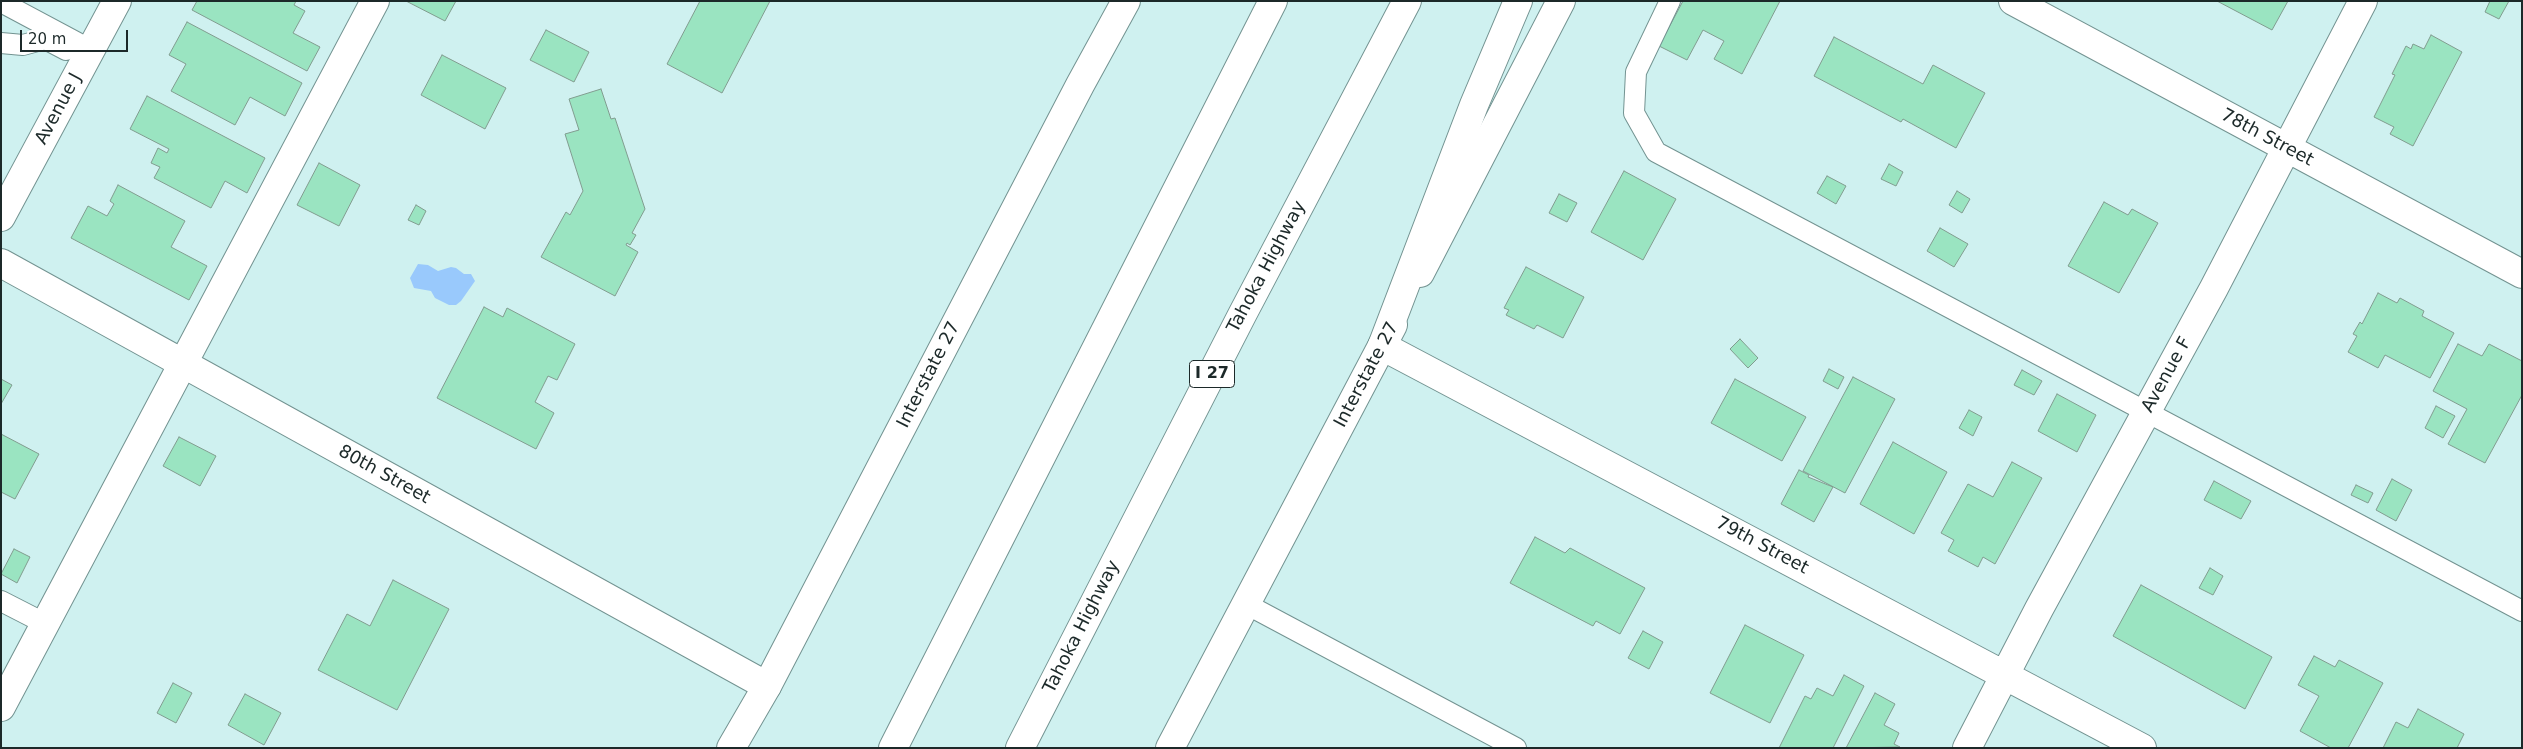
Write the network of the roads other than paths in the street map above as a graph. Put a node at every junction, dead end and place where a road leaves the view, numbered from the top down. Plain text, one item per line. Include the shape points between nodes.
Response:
1 (117, 1) edge
2 (375, 1) edge
3 (1126, 1) edge
4 (1273, 1) edge
5 (1407, 1) edge
6 (1518, 1) edge
7 (1561, 1) edge
8 (1670, 1) edge
9 (2013, 1) edge
10 (2363, 1) edge
11 (1, 2) edge
12 (1, 43) edge
13 (88, 55) junction
14 (2286, 148) junction
15 (1, 218) edge
16 (1, 263) edge
17 (2522, 274) edge
18 (1382, 346) junction
19 (183, 365) junction
20 (2146, 413) junction
21 (1, 601) edge
22 (1246, 604) junction
23 (2522, 611) edge
24 (46, 624) junction
25 (2005, 674) junction
26 (767, 686) junction
27 (1, 707) edge
28 (731, 748) edge
29 (893, 748) edge
30 (1020, 748) edge
31 (1170, 748) edge
32 (1516, 748) edge
33 (1967, 748) edge
34 (2142, 748) edge

1 - 13 main road, Avenue J
2 - 19 main road
3 - 26 main road, Interstate 27
4 - 29 main road
5 - 30 main road, Tahoka Highway / I 27
6 - 18 main road via 1474,105
7 - 18 main road, Interstate 27
8 - 20 lane via 1636,72 1634,113 1656,152
9 - 14 main road, 78th Street
10 - 14 main road, Avenue F
11 - 13 lane
12 - 13 lane via 23,46 45,39
13 - 15 main road, Avenue J
14 - 17 main road, 78th Street
14 - 20 main road, Avenue F
16 - 19 main road, 80th Street
18 - 22 main road, Interstate 27
18 - 25 main road, 79th Street
19 - 24 main road
19 - 26 main road, 80th Street
20 - 23 lane
20 - 25 main road, Avenue F
21 - 24 lane
22 - 31 main road, Interstate 27
22 - 32 lane
24 - 27 main road
25 - 33 main road, Avenue F
25 - 34 main road, 79th Street
26 - 28 main road, Interstate 27

